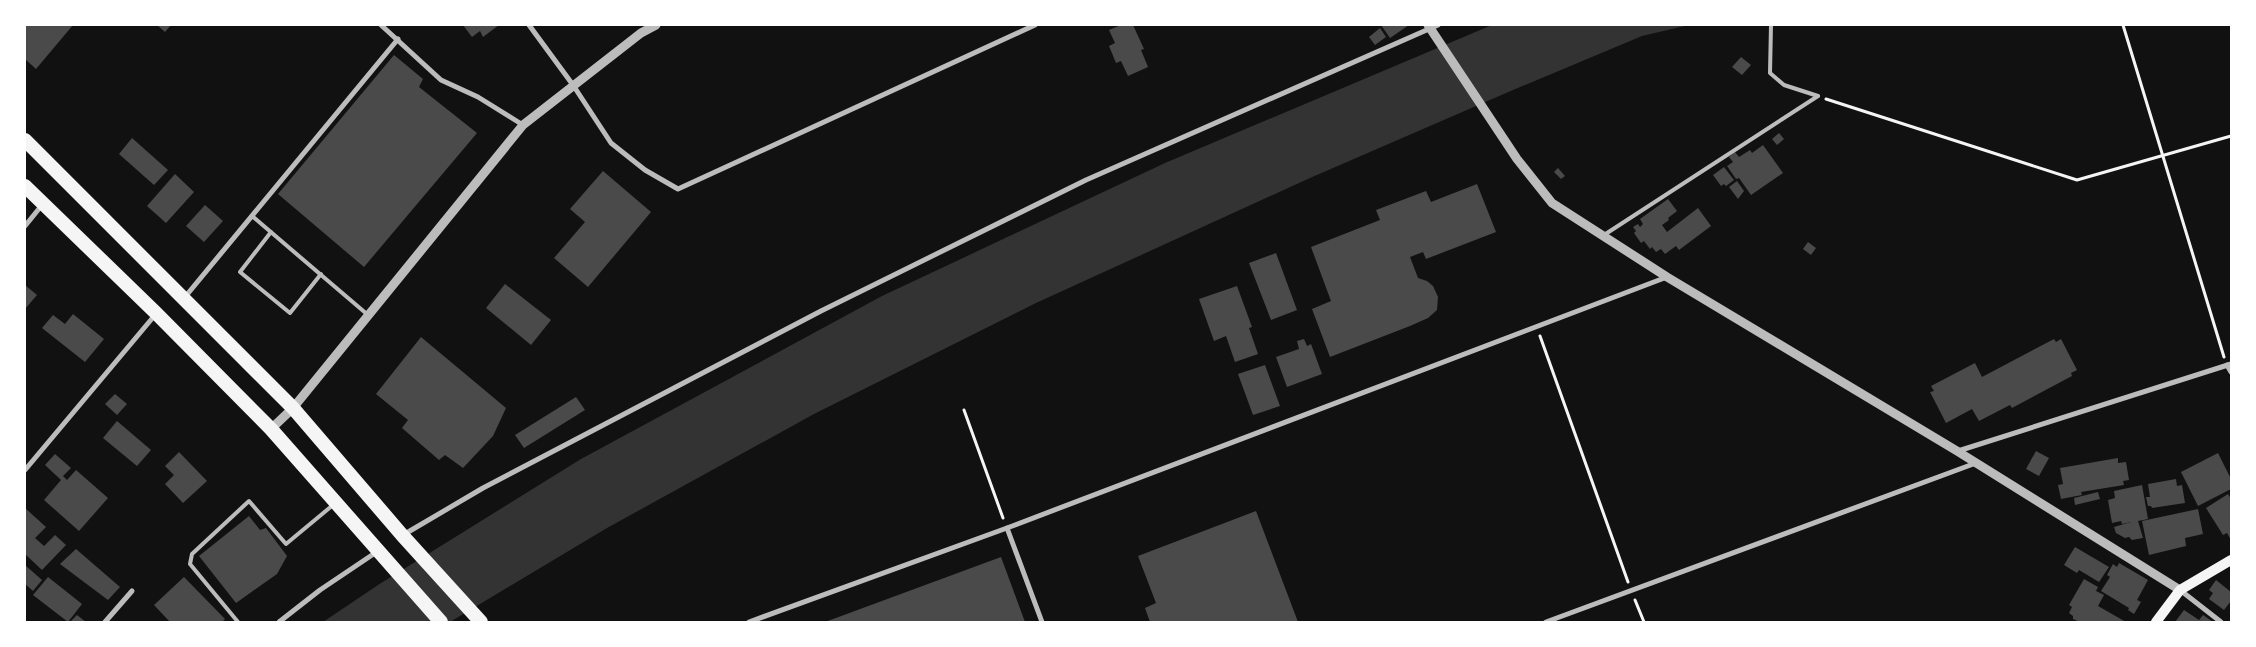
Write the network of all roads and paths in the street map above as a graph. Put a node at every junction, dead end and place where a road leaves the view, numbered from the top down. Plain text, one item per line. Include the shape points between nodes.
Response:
1 (381, 25) edge
2 (529, 25) edge
3 (656, 25) edge
4 (1035, 25) edge
5 (1771, 25) edge
6 (2123, 25) edge
7 (1432, 26) edge
8 (398, 39) junction
9 (574, 85) junction
10 (1818, 96) junction
11 (523, 126) junction
12 (2231, 136) edge
13 (25, 140) edge
14 (2165, 156) junction
15 (25, 186) edge
16 (44, 203) junction
17 (252, 216) junction
18 (25, 226) edge
19 (271, 232) junction
20 (1603, 236) junction
21 (321, 274) junction
22 (1667, 278) junction
23 (184, 299) junction
24 (156, 313) junction
25 (368, 314) junction
26 (1536, 326) junction
27 (2229, 364) edge
28 (2231, 372) edge
29 (294, 408) junction
30 (964, 410) dead end
31 (272, 429) junction
32 (1957, 451) junction
33 (1976, 463) junction
34 (25, 470) edge
35 (336, 502) junction
36 (1007, 528) junction
37 (402, 535) junction
38 (381, 552) junction
39 (2231, 560) edge
40 (1631, 589) junction
41 (2180, 590) junction
42 (132, 591) dead end
43 (105, 622) edge
44 (238, 622) edge
45 (279, 622) edge
46 (441, 622) edge
47 (481, 622) edge
48 (749, 622) edge
49 (1042, 622) edge
50 (1546, 622) edge
51 (1644, 622) edge
52 (2156, 622) edge
53 (2221, 622) edge

1 - 8 street
2 - 9 street
3 - 9 street
4 - 9 street via 678,189 645,170 611,143
5 - 10 lane via 1770,73 1784,85
6 - 14 path
7 - 20 street via 1517,159 1552,203
7 - 37 street via 1077,184 821,312 483,488
8 - 11 street via 441,80 478,96
8 - 17 street
9 - 11 street
10 - 14 path via 2077,180
10 - 20 lane
11 - 25 street
12 - 14 path
13 - 23 highway
14 - 27 path
15 - 16 highway
16 - 18 street
16 - 24 highway
17 - 19 lane
17 - 23 street
19 - 21 lane
19 - 21 lane via 240,272 290,312
20 - 22 street
21 - 25 lane
22 - 26 street
22 - 32 street
23 - 29 highway
24 - 31 highway
24 - 34 street
25 - 29 street
26 - 36 street
26 - 40 path
27 - 28 street
27 - 32 street
29 - 31 street
29 - 37 highway
30 - 36 path
31 - 35 highway
32 - 33 street
33 - 40 street
33 - 41 street
35 - 38 highway
35 - 44 lane via 286,544 248,501 192,554 190,564
36 - 48 street
36 - 49 street
37 - 47 highway
38 - 45 street via 320,590
38 - 46 highway
39 - 41 main road
40 - 50 street
40 - 51 path
41 - 52 main road
41 - 53 street
42 - 43 street

